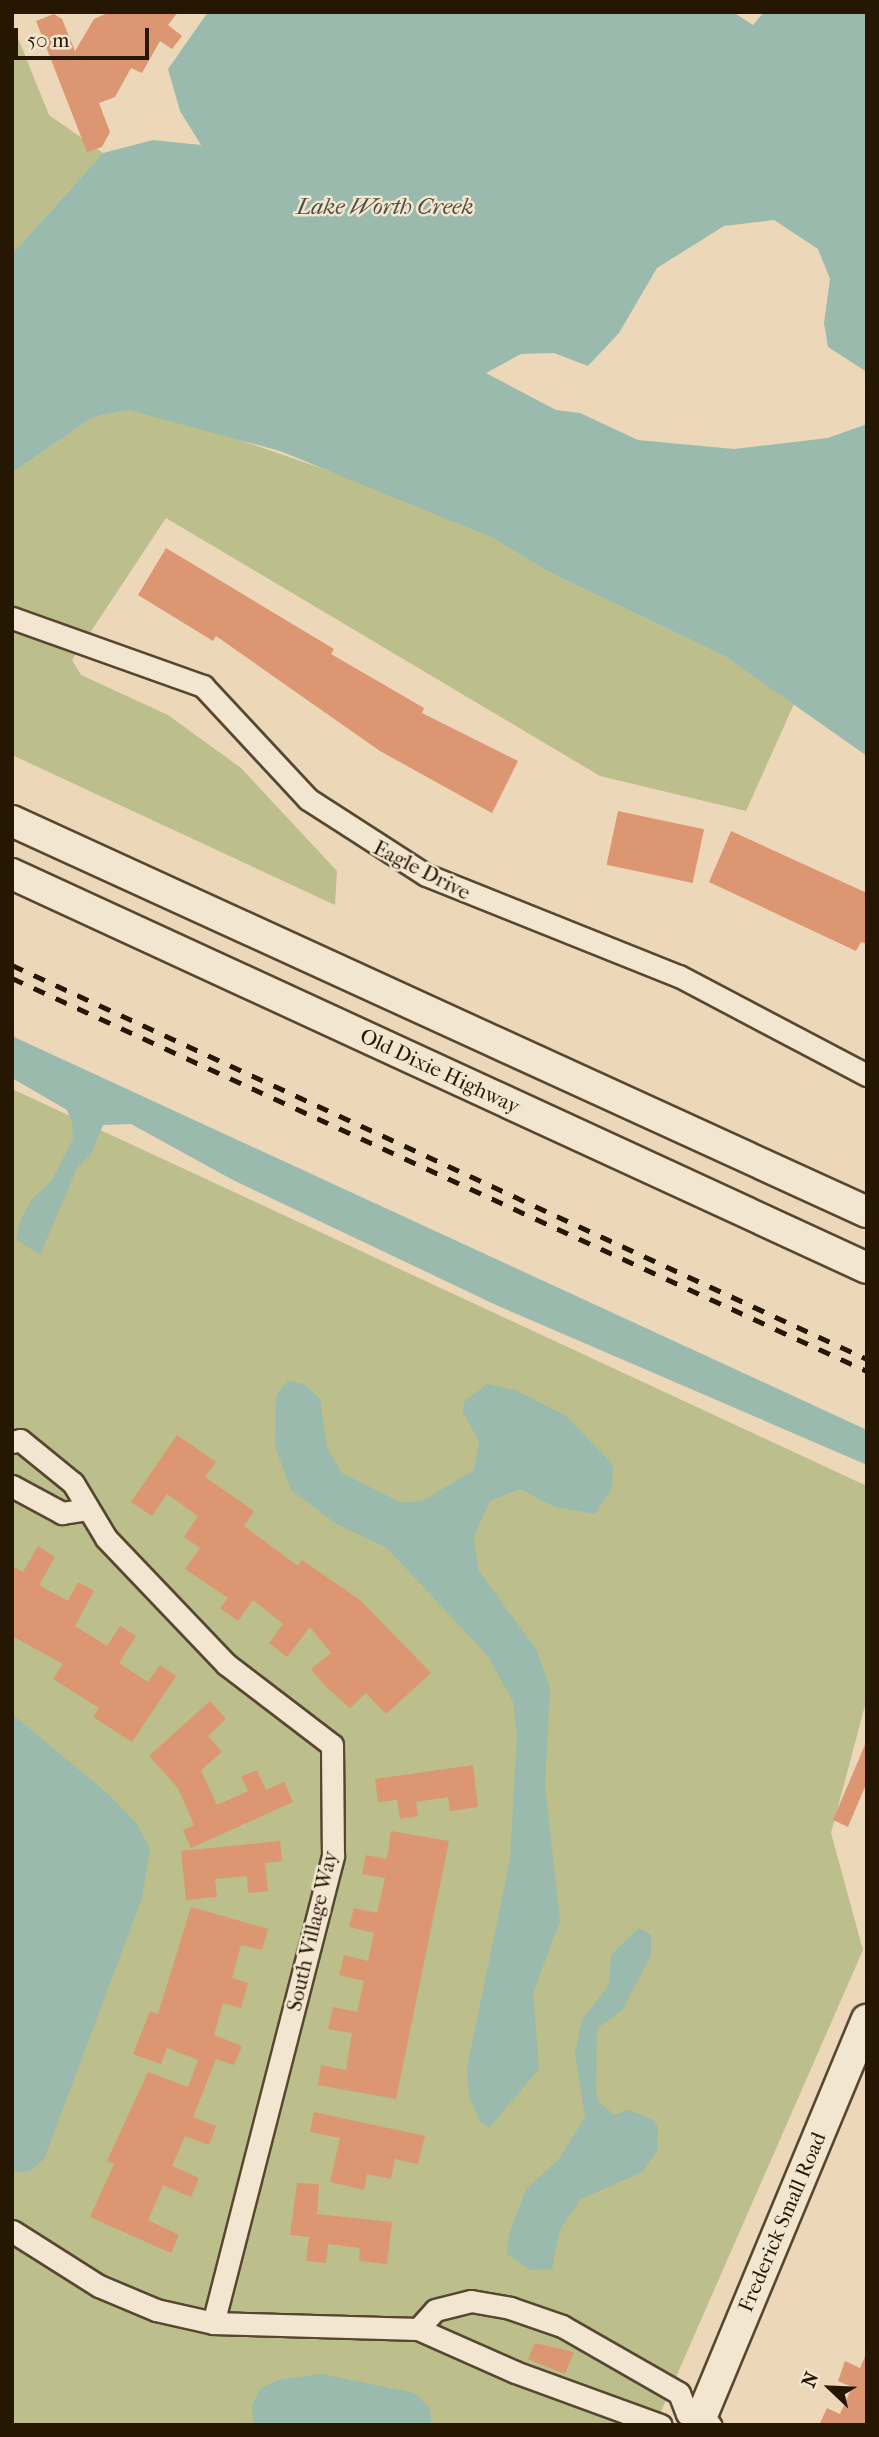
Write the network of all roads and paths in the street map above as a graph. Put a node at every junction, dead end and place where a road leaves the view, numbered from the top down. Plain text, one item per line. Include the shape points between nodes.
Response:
1 (12, 618) edge
2 (12, 821) edge
3 (12, 874) edge
4 (867, 1075) edge
5 (867, 1212) edge
6 (867, 1268) edge
7 (12, 1441) edge
8 (12, 1486) edge
9 (88, 1508) junction
10 (867, 2020) edge
11 (12, 2231) edge
12 (213, 2323) junction
13 (418, 2329) junction
14 (699, 2421) edge
15 (661, 2425) edge
16 (668, 2425) edge

1 - 4 street, Eagle Drive via 203,687 308,799 426,875 679,976
2 - 5 main road
3 - 6 main road, Old Dixie Highway
7 - 9 street, South Village Way via 20,1440 73,1483
8 - 9 street via 62,1513
9 - 12 street, South Village Way via 106,1538 226,1664 332,1745 333,1856
10 - 14 main road, Frederick Small Road
11 - 12 street via 122,2298
12 - 13 street
13 - 14 street via 435,2310 471,2301 510,2308 562,2326 679,2393
13 - 15 street via 515,2372
14 - 16 street

